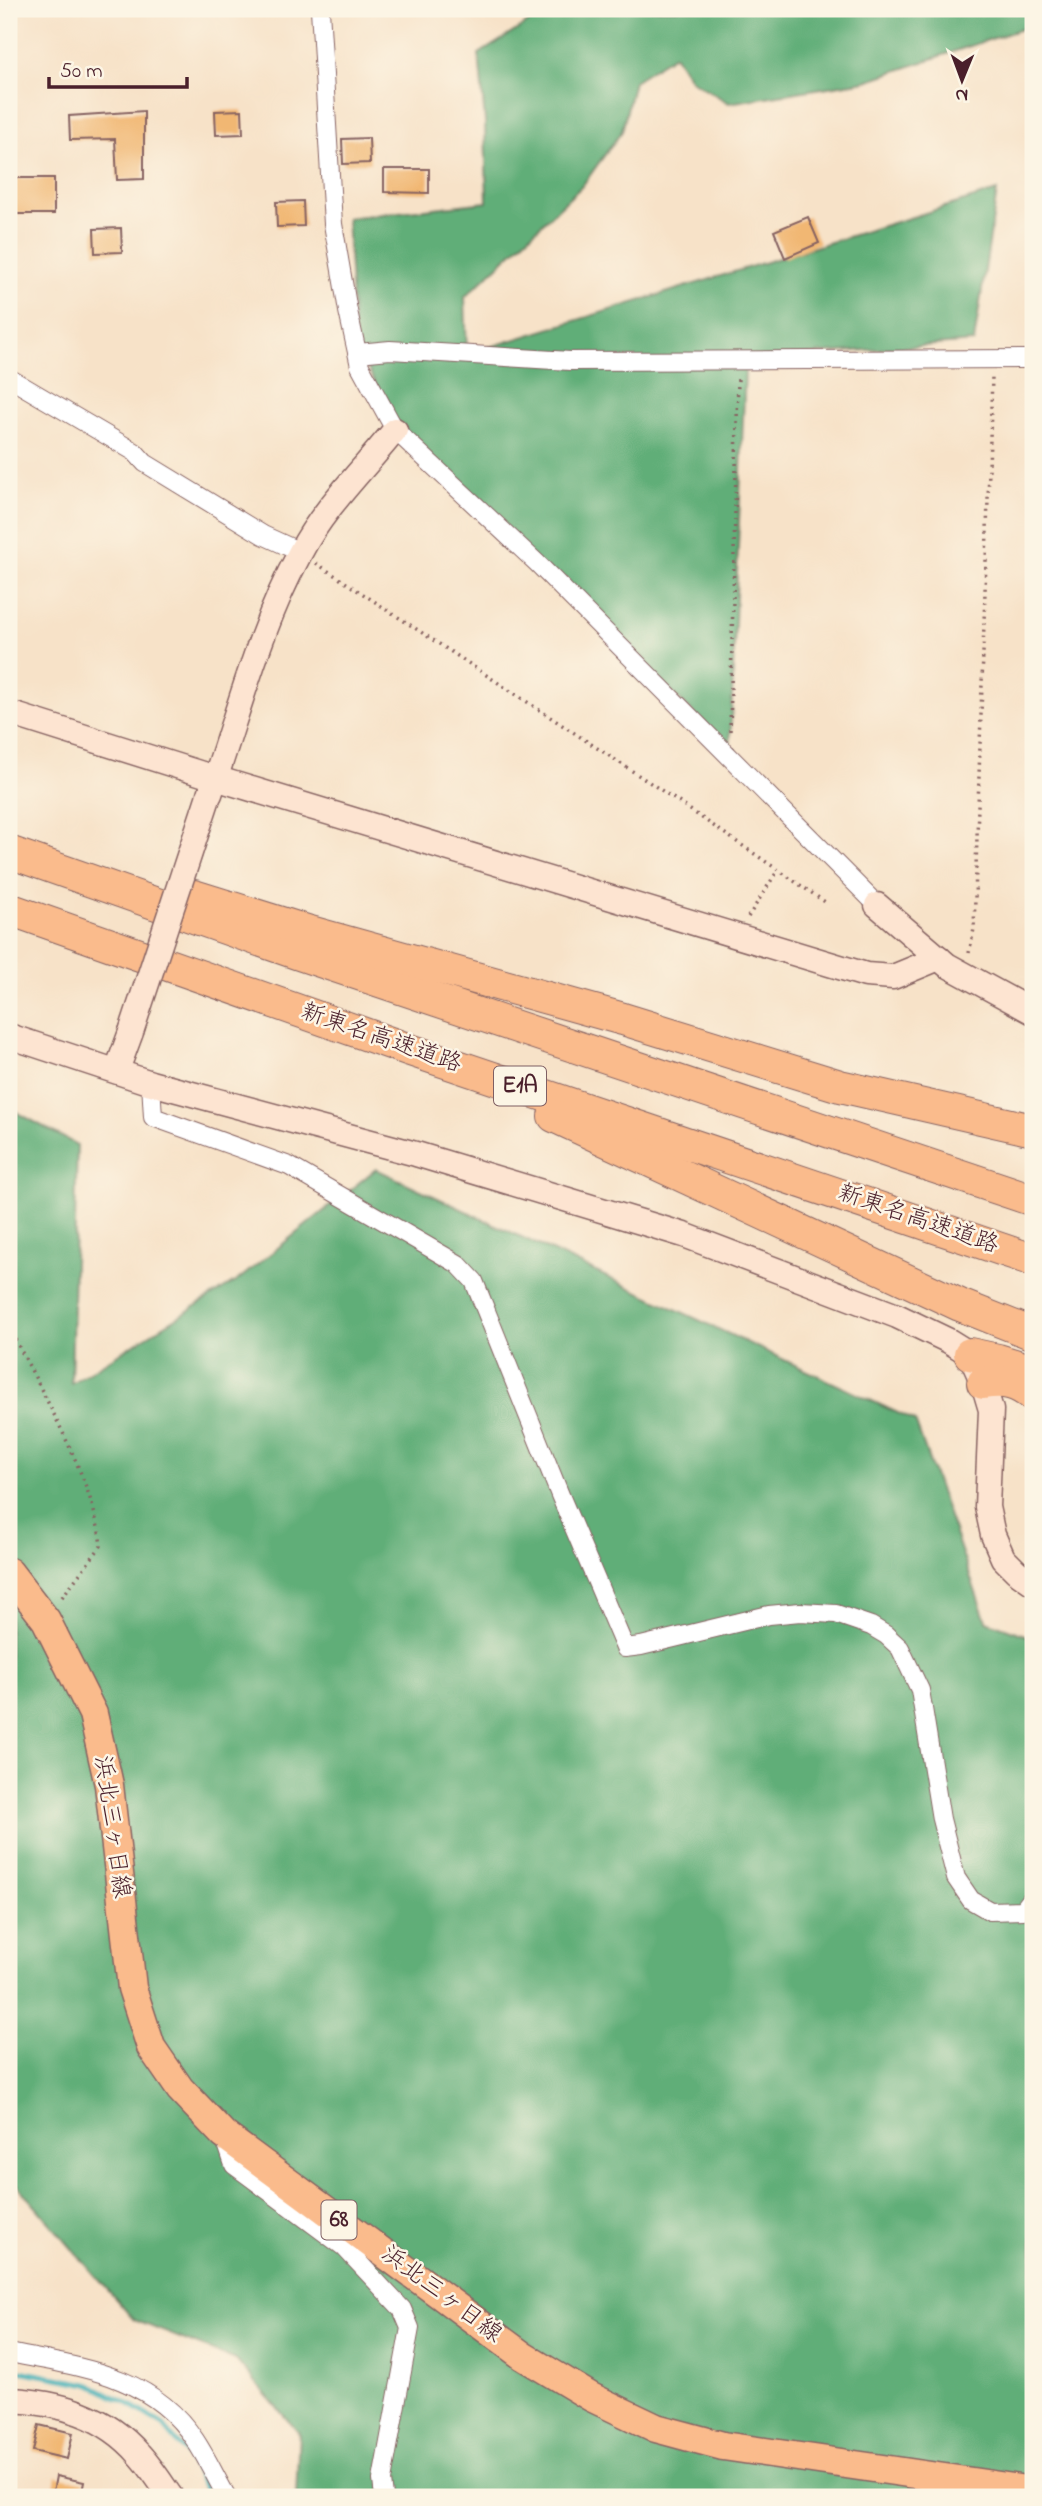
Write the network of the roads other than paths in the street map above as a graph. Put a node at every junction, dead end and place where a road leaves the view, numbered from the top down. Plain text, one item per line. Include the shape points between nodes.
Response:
1 (320, 9) edge
2 (358, 353) junction
3 (1033, 359) edge
4 (9, 378) edge
5 (395, 430) junction
6 (300, 552) junction
7 (9, 713) edge
8 (212, 788) junction
9 (9, 838) edge
10 (9, 852) edge
11 (877, 905) joint
12 (9, 909) edge
13 (939, 958) junction
14 (1033, 1013) edge
15 (9, 1036) edge
16 (410, 1049) junction
17 (117, 1070) junction
18 (151, 1083) junction
19 (1033, 1130) edge
20 (1033, 1200) edge
21 (1033, 1259) edge
22 (1033, 1334) edge
23 (970, 1354) junction
24 (1033, 1371) edge
25 (983, 1383) junction
26 (1033, 1396) edge
27 (9, 1572) edge
28 (1033, 1583) edge
29 (1033, 1897) edge
30 (224, 2135) junction
31 (9, 2353) edge
32 (9, 2400) edge
33 (948, 2488) edge
34 (1033, 2491) edge
35 (171, 2497) edge
36 (227, 2497) edge
37 (384, 2497) edge

1 - 2 street via 333,224
2 - 3 street via 390,350 570,361
2 - 5 street via 360,366
4 - 6 street via 263,535
5 - 6 street
5 - 11 street via 537,564
6 - 8 street via 258,653
7 - 8 street
8 - 13 street via 866,975 893,977
8 - 17 street, bridge
9 - 19 highway via 310,932 622,1019 840,1086
10 - 20 highway, E1A
11 - 13 street
12 - 16 highway, 新東名高速道路 / E1A
13 - 14 street
15 - 17 street
16 - 21 highway, 新東名高速道路 / E1A
16 - 22 highway via 960,1305
17 - 18 street
18 - 23 street via 416,1154 684,1235 897,1316
18 - 29 street via 153,1117 289,1166 458,1264 474,1281 625,1648 800,1612 836,1614 886,1635 900,1648 920,1690 956,1878 971,1900 990,1911 1023,1910
23 - 24 highway
23 - 25 street
25 - 26 highway via 1013,1383
25 - 28 street via 991,1410 989,1521 1003,1558
27 - 30 main road, 浜北三ヶ日線 / 68 via 46,1620 93,1714 109,1785 132,1988 151,2047 180,2089
30 - 33 main road, 浜北三ヶ日線 / 68 via 523,2357 591,2397 656,2428 723,2446
30 - 37 street via 234,2165 344,2247 402,2309 410,2328 382,2480
31 - 36 street via 98,2371 143,2390 194,2438
32 - 35 street via 77,2411 103,2423 138,2453
33 - 34 main road, 浜北三ヶ日線 / 68

